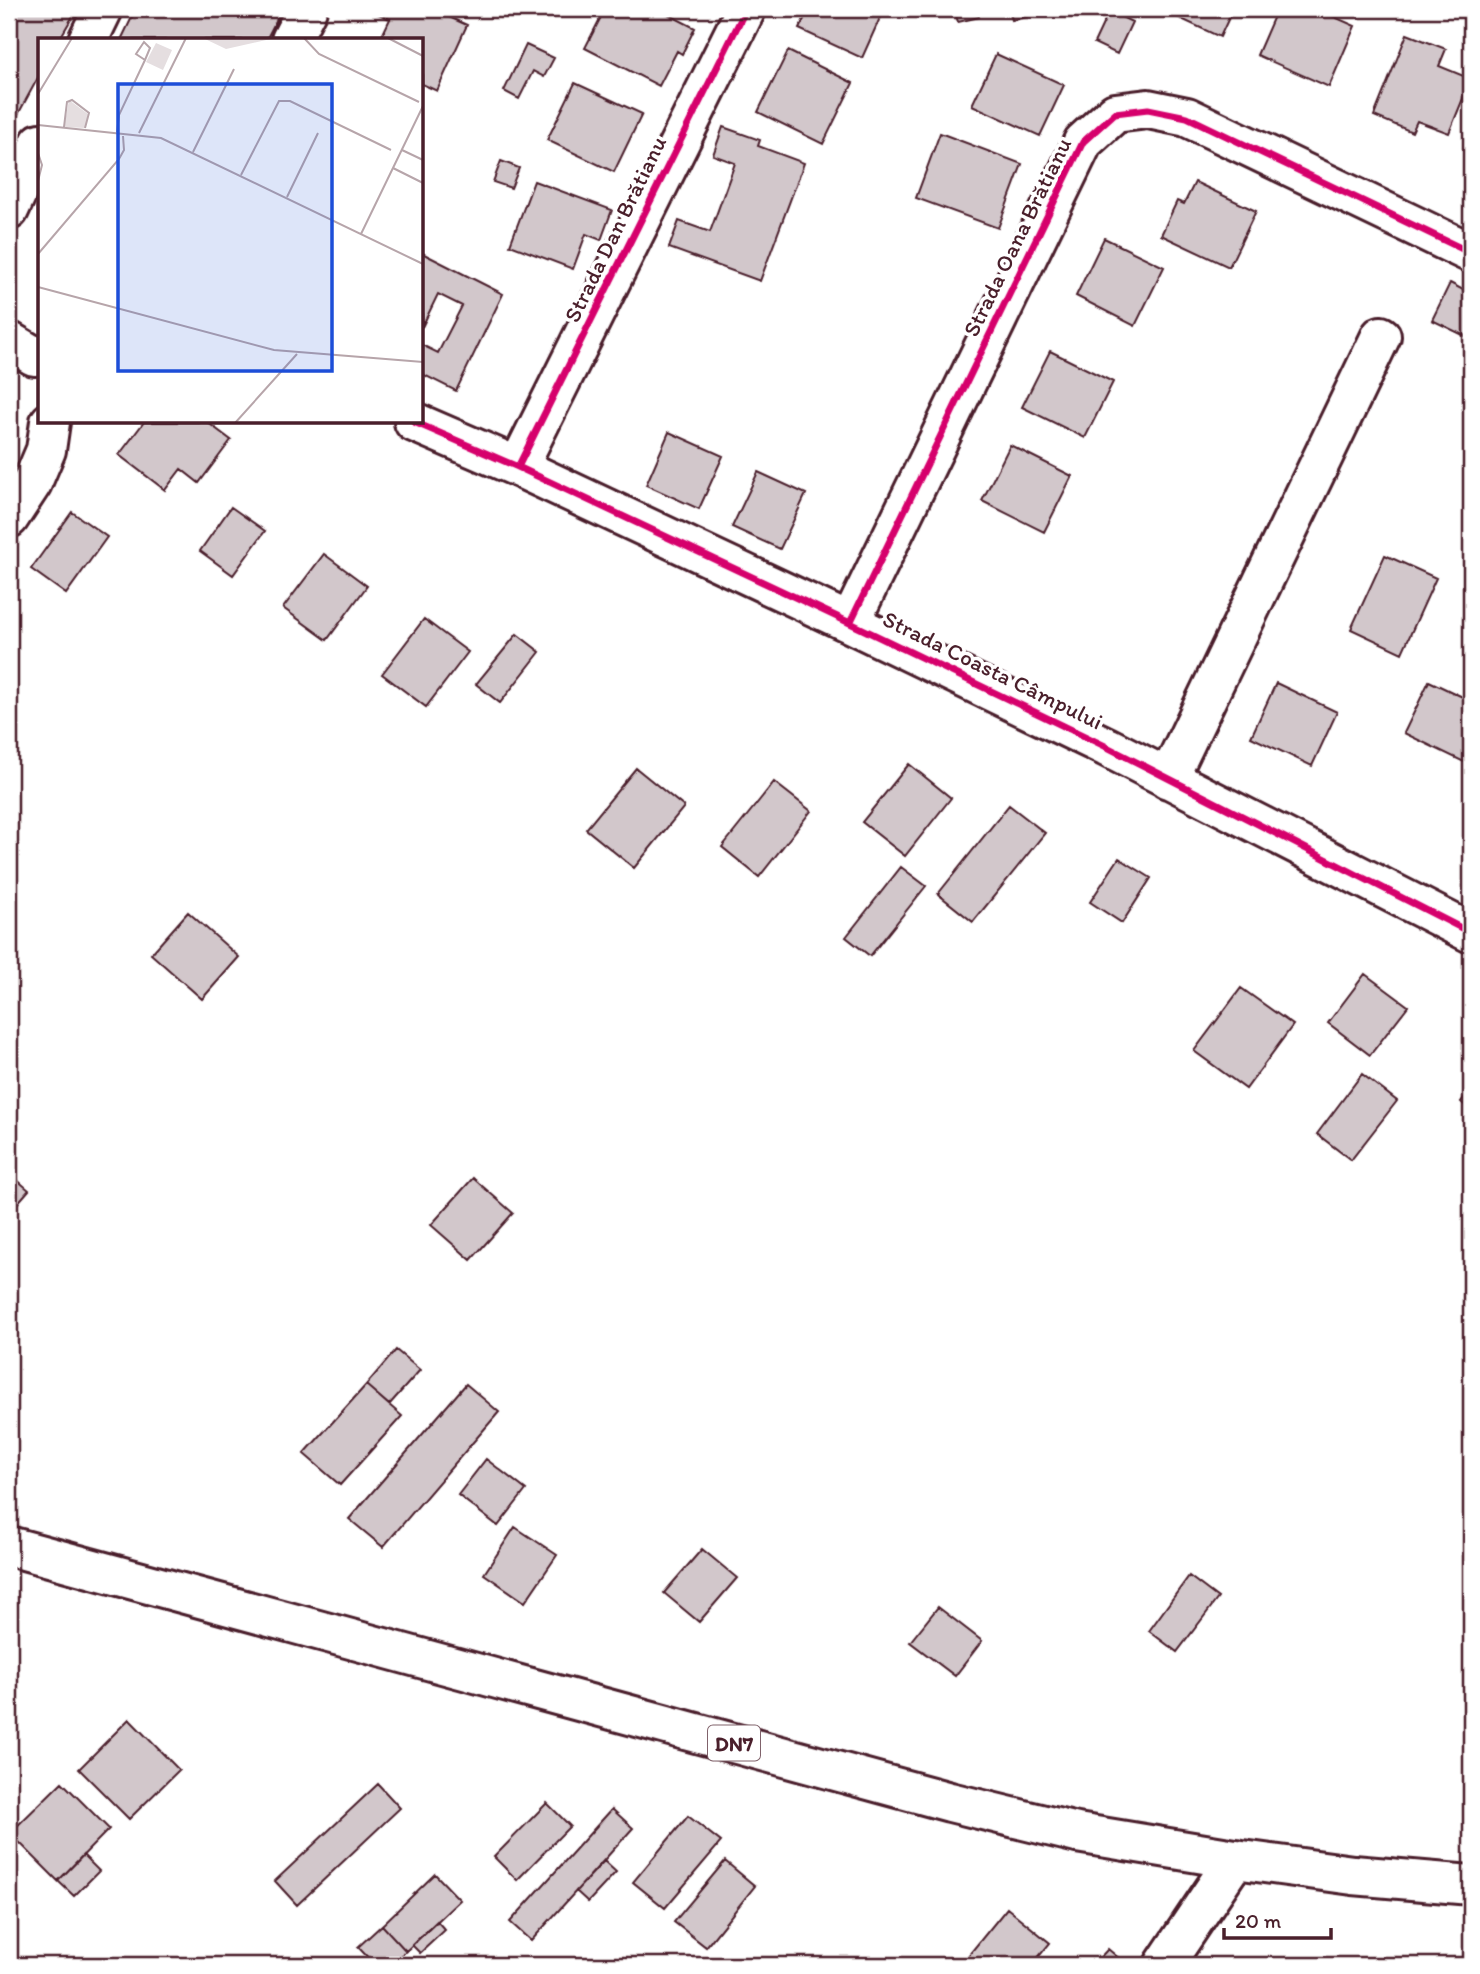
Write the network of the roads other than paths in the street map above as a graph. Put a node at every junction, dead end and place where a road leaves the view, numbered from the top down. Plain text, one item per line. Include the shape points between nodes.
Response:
1 (103, 9) edge
2 (307, 9) edge
3 (746, 9) edge
4 (89, 38) edge
5 (292, 38) edge
6 (38, 147) edge
7 (9, 210) edge
8 (1471, 253) edge
9 (1381, 336) dead end
10 (50, 424) edge
11 (419, 424) edge
12 (518, 467) junction
13 (9, 518) edge
14 (850, 623) junction
15 (1168, 779) junction
16 (1471, 933) edge
17 (9, 1546) edge
18 (1235, 1860) junction
19 (1471, 1885) edge
20 (1164, 1965) edge

1 - 4 street
2 - 5 street
3 - 12 street, Strada Dan Brătianu
6 - 7 street
8 - 14 street, Strada Oana Brătianu via 1187,117 1148,109 1115,113 1083,142
9 - 15 street
10 - 13 street via 46,450 32,483
11 - 12 street, Strada Coasta Câmpului
12 - 14 street, Strada Coasta Câmpului
14 - 15 street, Strada Coasta Câmpului
15 - 16 street, Strada Coasta Câmpului
17 - 18 street, DN7 via 950,1802 1077,1833
18 - 19 street, DN7
18 - 20 street

